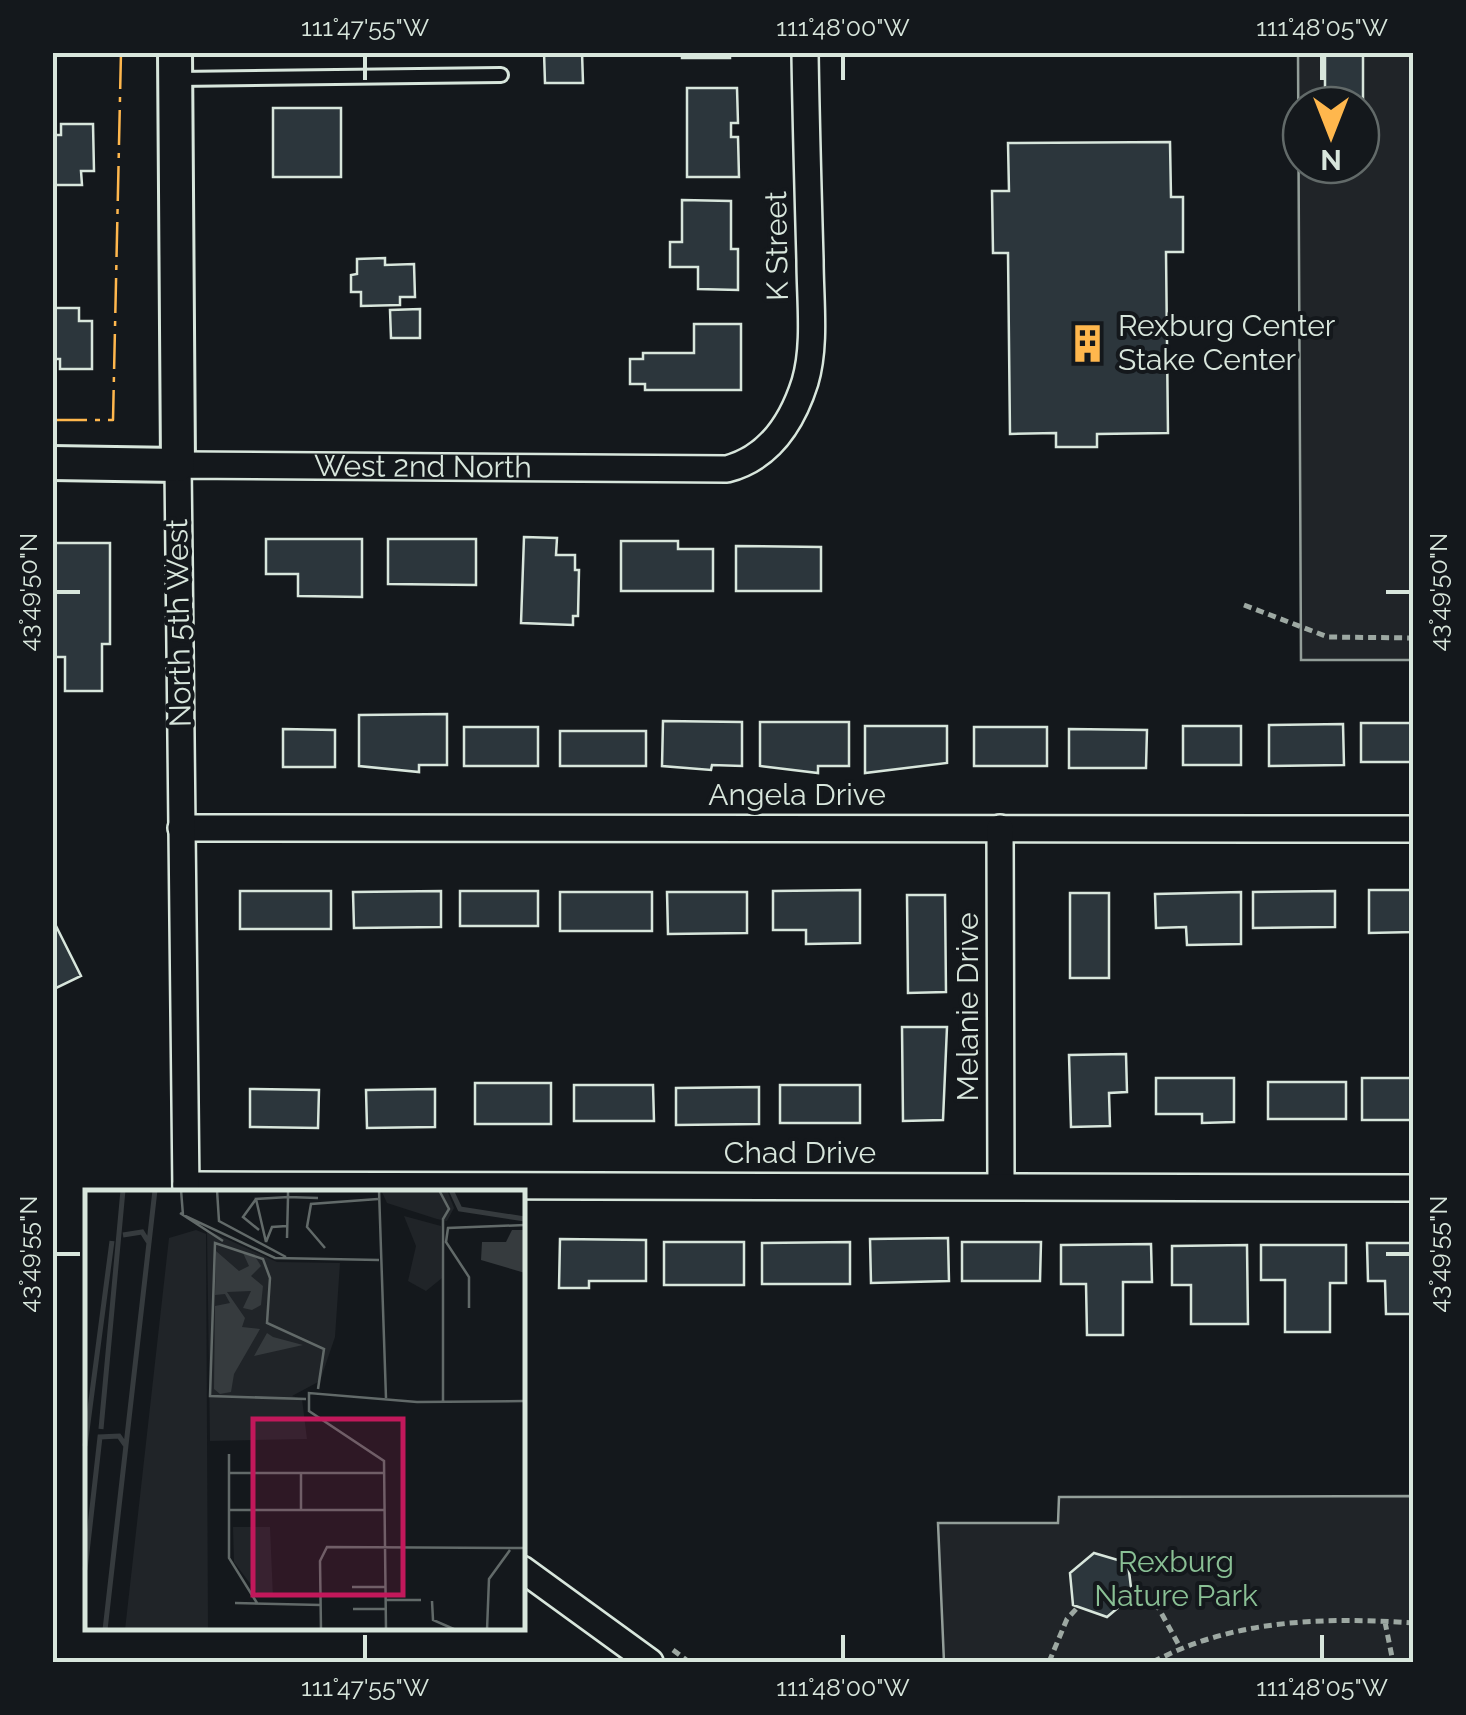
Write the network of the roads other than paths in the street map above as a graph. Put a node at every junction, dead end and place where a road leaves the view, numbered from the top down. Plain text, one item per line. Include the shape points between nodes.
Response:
1 (805, 52) edge
2 (175, 66) edge
3 (501, 75) dead end
4 (780, 432) joint
5 (52, 463) edge
6 (178, 464) junction
7 (181, 828) junction
8 (1000, 828) junction
9 (1414, 829) edge
10 (1000, 1186) junction
11 (1414, 1188) edge
12 (186, 1189) edge
13 (525, 1571) edge
14 (650, 1662) edge

1 - 4 street, K Street via 811,326 806,378
2 - 3 lane
2 - 6 street, North 5th West
4 - 6 street, West 2nd North via 746,464 727,469
5 - 6 street, West 2nd North
6 - 7 street, North 5th West
7 - 8 street, Angela Drive
7 - 12 street, North 5th West
8 - 9 street, Angela Drive
8 - 10 street, Melanie Drive
10 - 11 street, Chad Drive
10 - 12 street, Chad Drive
13 - 14 street

